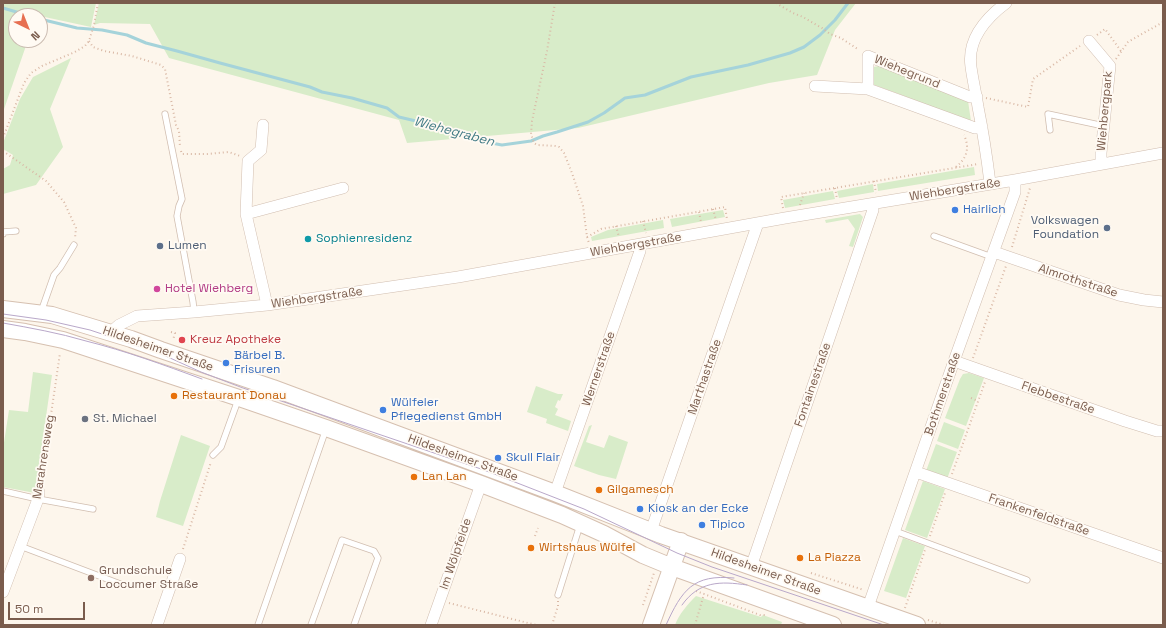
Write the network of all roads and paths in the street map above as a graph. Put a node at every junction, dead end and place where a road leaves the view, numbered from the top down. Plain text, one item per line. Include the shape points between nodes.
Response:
1 (98, 3) edge
2 (555, 3) edge
3 (776, 3) edge
4 (1006, 3) edge
5 (1163, 22) edge
6 (89, 41) junction
7 (1089, 41) junction
8 (1122, 51) junction
9 (868, 56) junction
10 (1110, 66) junction
11 (815, 86) dead end
12 (868, 89) junction
13 (977, 97) junction
14 (165, 114) dead end
15 (263, 125) dead end
16 (1104, 126) junction
17 (982, 127) junction
18 (1050, 130) dead end
19 (963, 133) dead end
20 (3, 138) edge
21 (3, 151) edge
22 (1163, 153) edge
23 (248, 161) junction
24 (987, 162) junction
25 (1101, 164) junction
26 (955, 168) junction
27 (1015, 180) junction
28 (874, 181) junction
29 (990, 183) junction
30 (1032, 183) dead end
31 (343, 188) dead end
32 (835, 188) junction
33 (804, 193) junction
34 (874, 198) junction
35 (837, 200) dead end
36 (799, 207) dead end
37 (713, 209) junction
38 (699, 212) junction
39 (246, 214) junction
40 (785, 218) junction
41 (727, 219) dead end
42 (643, 221) junction
43 (716, 221) dead end
44 (701, 223) dead end
45 (758, 223) junction
46 (616, 226) junction
47 (16, 231) dead end
48 (646, 233) dead end
49 (3, 234) edge
50 (934, 236) dead end
51 (619, 238) dead end
52 (640, 244) junction
53 (74, 245) joint
54 (993, 255) junction
55 (1009, 257) junction
56 (1163, 302) edge
57 (268, 305) junction
58 (3, 309) edge
59 (194, 312) junction
60 (40, 314) junction
61 (3, 329) edge
62 (111, 332) junction
63 (63, 340) junction
64 (954, 361) junction
65 (970, 367) junction
66 (239, 398) junction
67 (971, 398) dead end
68 (978, 401) dead end
69 (326, 428) junction
70 (1163, 431) edge
71 (213, 455) joint
72 (916, 472) junction
73 (481, 484) junction
74 (3, 491) edge
75 (555, 493) junction
76 (39, 496) junction
77 (93, 510) dead end
78 (581, 523) junction
79 (538, 528) dead end
80 (651, 531) junction
81 (895, 531) junction
82 (535, 536) dead end
83 (681, 541) junction
84 (20, 546) junction
85 (1163, 558) edge
86 (180, 559) joint
87 (672, 567) junction
88 (751, 567) junction
89 (654, 572) dead end
90 (1027, 580) dead end
91 (123, 584) dead end
92 (3, 592) edge
93 (704, 594) dead end
94 (558, 595) joint
95 (440, 601) junction
96 (868, 608) junction
97 (642, 610) dead end
98 (157, 625) edge
99 (258, 625) edge
100 (310, 625) edge
101 (354, 625) edge
102 (431, 625) edge
103 (536, 625) edge
104 (552, 625) edge
105 (651, 625) edge
106 (695, 625) edge
107 (833, 625) edge
108 (917, 625) edge

1 - 6 path
2 - 46 path via 531,134 537,145 559,147 564,153 583,206 587,237 601,229
3 - 9 path via 830,34 842,38
4 - 13 street via 987,19 974,41 971,66
5 - 8 path via 1128,42
6 - 20 path via 76,52 42,66 32,73 24,84
6 - 23 path via 93,47 132,56 161,65 165,69 182,154 229,152
7 - 8 path via 1105,29
7 - 10 street, Wiehbergpark
7 - 13 path via 1033,79 1028,107
8 - 10 path
9 - 12 street, Wiehegrund
9 - 13 street, Wiehegrund via 970,97
10 - 16 street, Wiehbergpark
11 - 12 street
12 - 17 street via 975,128
13 - 17 street
14 - 59 lane via 182,199 177,216
15 - 23 street via 261,150
16 - 18 lane via 1048,114
16 - 25 street, Wiehbergpark
17 - 24 street
19 - 26 path via 967,146 966,156
21 - 53 path via 46,181 64,202 76,228
22 - 25 street, Wiehbergstraße
23 - 39 street
24 - 26 path
24 - 29 street
25 - 27 street, Wiehbergstraße
26 - 28 path
27 - 29 street, Wiehbergstraße
27 - 54 street, Bothmerstraße via 1015,192
28 - 32 path
28 - 34 path
29 - 34 street, Wiehbergstraße
30 - 55 path
31 - 39 street
32 - 33 path
32 - 35 path
33 - 36 path
33 - 40 path via 781,197
34 - 40 street, Wiehbergstraße
34 - 88 street, Fontainestraße via 873,210
37 - 38 path
37 - 41 path via 725,207
37 - 43 path
38 - 42 path
38 - 44 path
39 - 57 street
40 - 45 street, Wiehbergstraße
42 - 46 path
42 - 48 path
45 - 52 street, Wiehbergstraße
45 - 80 street, Marthastraße
46 - 51 path
47 - 49 lane
50 - 54 lane
52 - 57 street, Wiehbergstraße via 458,277
52 - 75 street, Wernerstraße via 640,251
53 - 60 lane via 54,275
54 - 55 street, Almrothstraße
54 - 64 street, Bothmerstraße
55 - 56 street, Almrothstraße via 1119,295
55 - 65 path
57 - 59 street, Wiehbergstraße
58 - 60 main road, Hildesheimer Straße
59 - 62 street, Wiehbergstraße via 137,316
60 - 62 main road, Hildesheimer Straße
61 - 63 main road, Hildesheimer Straße
62 - 75 main road, Hildesheimer Straße via 280,391
63 - 66 main road, Hildesheimer Straße
63 - 76 path, Marahrensweg
64 - 65 street, Flebbestraße
64 - 72 street, Bothmerstraße
65 - 70 street, Flebbestraße via 1125,421
66 - 69 main road, Hildesheimer Straße
66 - 71 lane via 221,447
67 - 68 path
69 - 73 main road, Hildesheimer Straße
69 - 99 lane
71 - 86 path
72 - 81 street, Bothmerstraße
72 - 85 street, Frankenfeldstraße
73 - 78 main road, Hildesheimer Straße
73 - 95 street, Im Wölpfelde
74 - 76 lane
75 - 80 main road, Hildesheimer Straße
76 - 77 lane
76 - 84 street, Marahrensweg
78 - 87 main road, Hildesheimer Straße
78 - 94 lane
79 - 82 path
80 - 83 main road, Hildesheimer Straße
81 - 90 lane
81 - 96 street, Bothmerstraße
83 - 87 main road
83 - 88 main road, Hildesheimer Straße
84 - 91 lane
84 - 92 street, Marahrensweg
86 - 98 street
87 - 105 main road
87 - 107 main road, Hildesheimer Straße
88 - 96 main road, Hildesheimer Straße
89 - 97 path
93 - 106 path
94 - 104 path via 558,606
95 - 102 street, Im Wölpfelde
95 - 103 path
96 - 108 main road, Hildesheimer Straße
100 - 101 lane via 342,540 374,551 378,558

